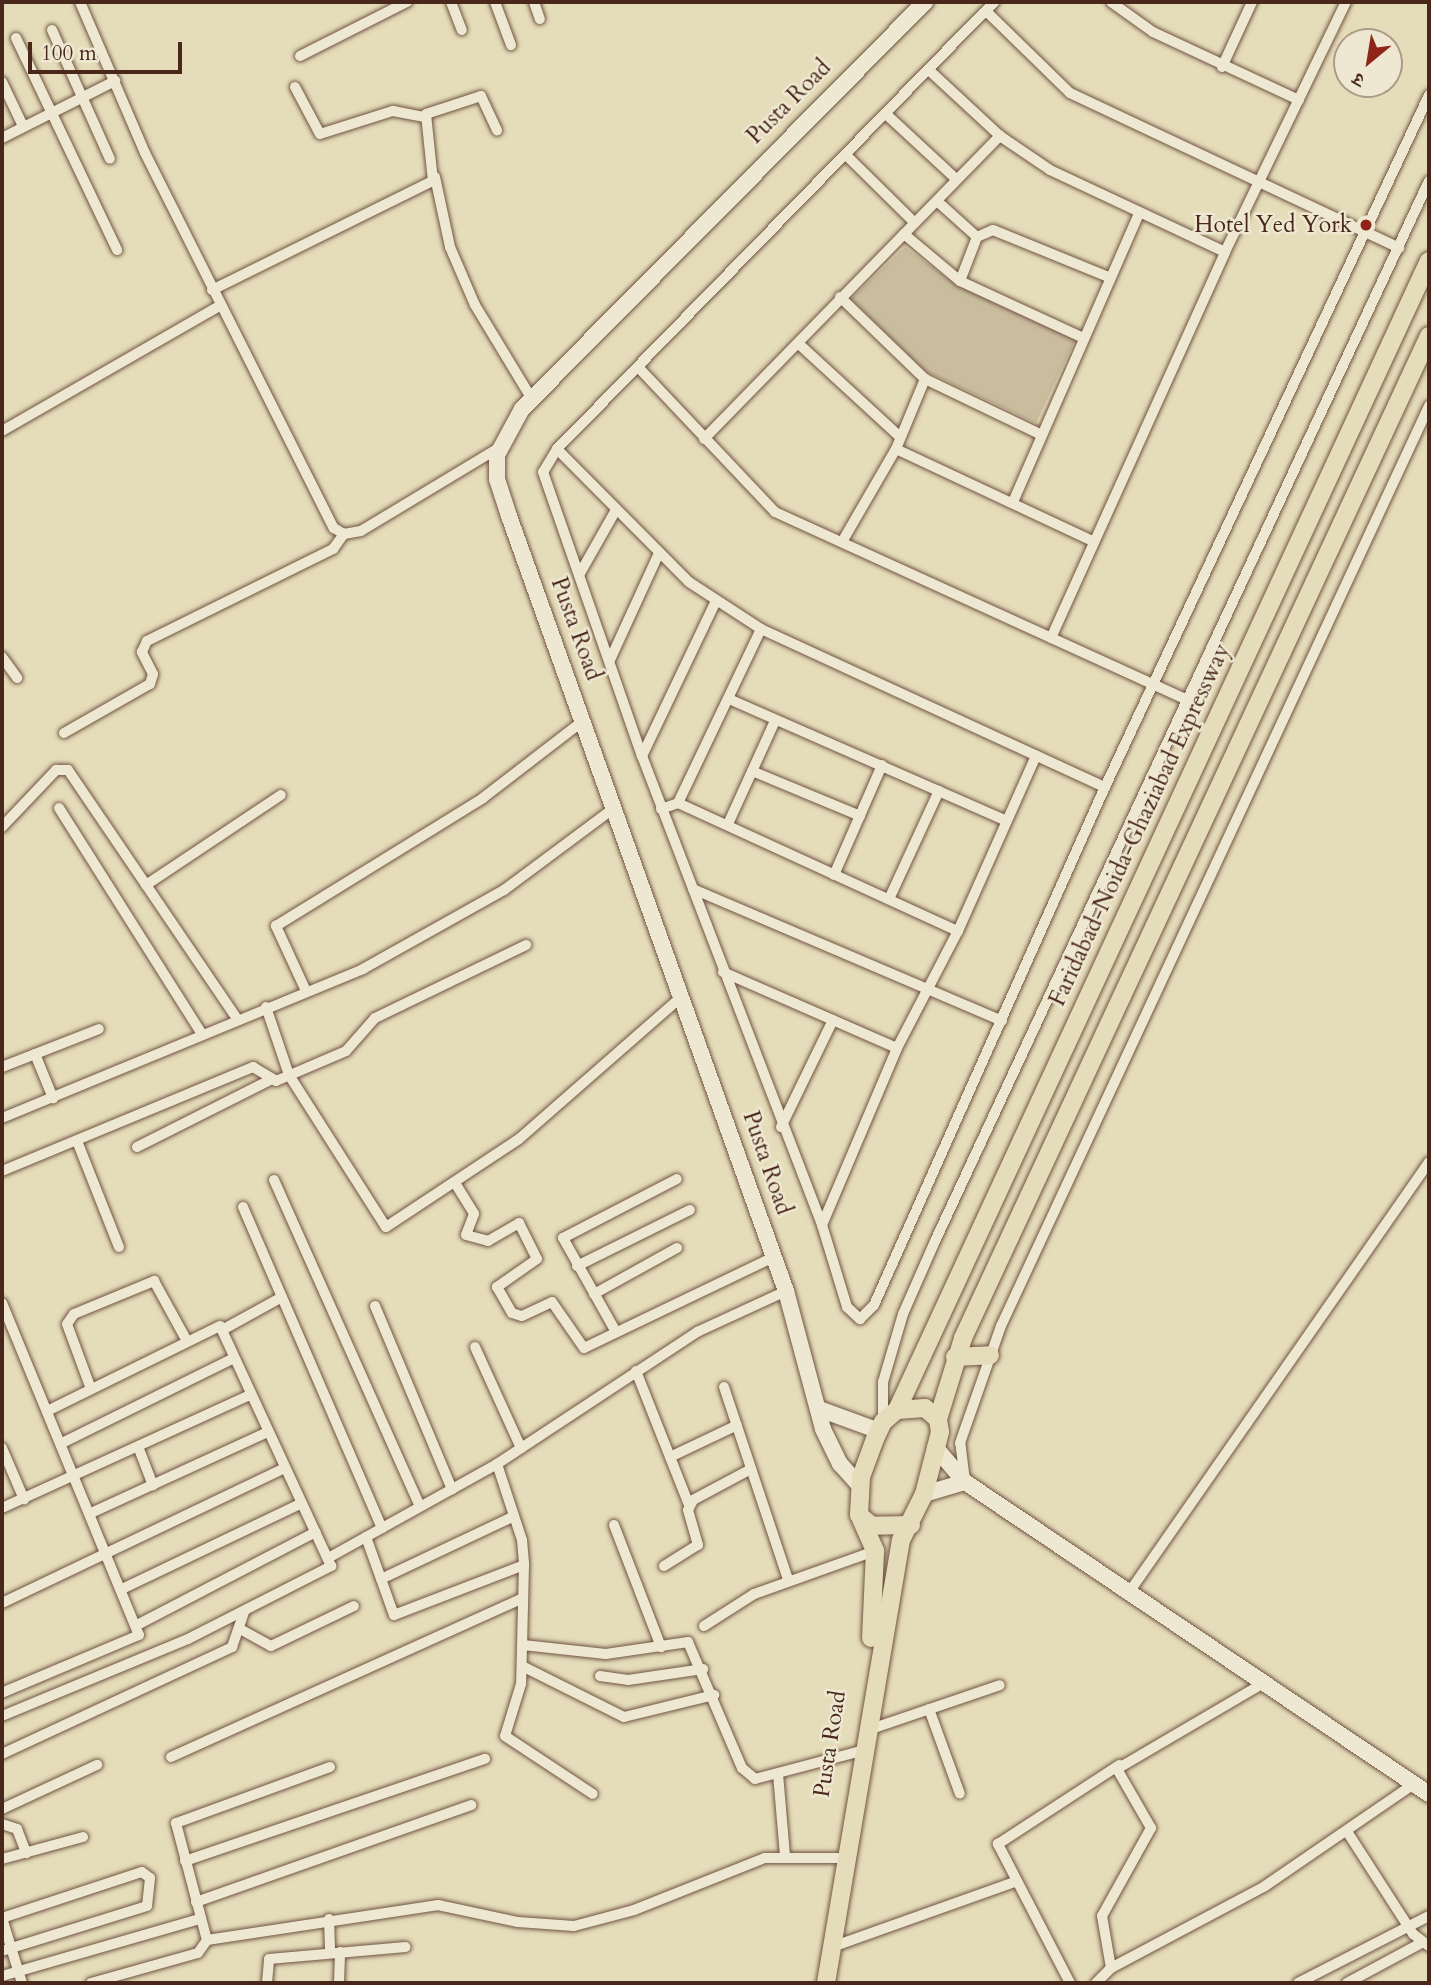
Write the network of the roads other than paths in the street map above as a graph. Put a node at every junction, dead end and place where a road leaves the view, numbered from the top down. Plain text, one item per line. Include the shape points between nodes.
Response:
1 (80, 2) edge
2 (407, 2) edge
3 (451, 2) edge
4 (495, 2) edge
5 (534, 2) edge
6 (925, 2) edge
7 (994, 2) edge
8 (1111, 2) edge
9 (1252, 2) edge
10 (1346, 2) edge
11 (987, 12) junction
12 (540, 19) dead end
13 (52, 30) dead end
14 (462, 30) dead end
15 (16, 38) dead end
16 (511, 46) dead end
17 (300, 56) dead end
18 (1222, 67) junction
19 (931, 72) junction
20 (115, 81) junction
21 (2, 82) edge
22 (295, 87) dead end
23 (1429, 95) edge
24 (82, 96) junction
25 (1299, 100) junction
26 (48, 113) junction
27 (887, 115) junction
28 (423, 117) junction
29 (23, 126) junction
30 (497, 131) dead end
31 (1000, 136) junction
32 (2, 138) edge
33 (847, 156) junction
34 (110, 159) dead end
35 (435, 177) junction
36 (956, 179) junction
37 (1429, 181) edge
38 (1260, 184) junction
39 (937, 201) junction
40 (1139, 213) junction
41 (914, 222) junction
42 (1366, 232) junction
43 (904, 234) junction
44 (977, 237) junction
45 (1399, 248) junction
46 (117, 250) dead end
47 (1224, 252) junction
48 (1429, 261) edge
49 (1109, 277) junction
50 (960, 281) junction
51 (212, 290) junction
52 (840, 297) junction
53 (219, 306) junction
54 (1429, 336) edge
55 (1081, 337) junction
56 (800, 345) junction
57 (638, 367) junction
58 (925, 379) junction
59 (532, 399) junction
60 (1429, 406) edge
61 (2, 431) edge
62 (1040, 434) junction
63 (900, 437) junction
64 (704, 439) junction
65 (500, 447) junction
66 (557, 449) junction
67 (896, 449) junction
68 (1013, 502) junction
69 (616, 510) junction
70 (344, 534) junction
71 (1092, 541) junction
72 (842, 542) junction
73 (659, 553) junction
74 (579, 575) junction
75 (716, 601) junction
76 (761, 629) junction
77 (1051, 638) junction
78 (2, 657) edge
79 (610, 660) junction
80 (18, 678) dead end
81 (1154, 685) junction
82 (729, 699) junction
83 (1187, 700) junction
84 (583, 721) junction
85 (775, 721) junction
86 (64, 733) dead end
87 (642, 756) junction
88 (1036, 756) junction
89 (882, 765) junction
90 (752, 771) junction
91 (1105, 787) junction
92 (939, 791) junction
93 (281, 795) dead end
94 (678, 803) junction
95 (60, 808) dead end
96 (614, 808) junction
97 (661, 809) junction
98 (860, 816) junction
99 (1004, 820) junction
100 (728, 824) junction
101 (2, 827) edge
102 (834, 875) junction
103 (146, 885) junction
104 (693, 888) junction
105 (889, 899) junction
106 (958, 931) junction
107 (526, 946) dead end
108 (723, 972) junction
109 (931, 988) junction
110 (306, 991) junction
111 (680, 998) junction
112 (266, 1007) junction
113 (237, 1019) junction
114 (833, 1020) junction
115 (1002, 1021) junction
116 (99, 1029) dead end
117 (202, 1034) junction
118 (897, 1048) junction
119 (35, 1054) junction
120 (2, 1067) edge
121 (289, 1075) junction
122 (270, 1080) junction
123 (53, 1098) junction
124 (2, 1118) edge
125 (781, 1127) junction
126 (77, 1141) junction
127 (137, 1147) dead end
128 (1429, 1161) edge
129 (2, 1171) edge
130 (677, 1179) dead end
131 (274, 1180) dead end
132 (455, 1182) junction
133 (243, 1207) dead end
134 (690, 1210) dead end
135 (822, 1225) junction
136 (119, 1247) dead end
137 (677, 1248) dead end
138 (774, 1257) junction
139 (577, 1266) junction
140 (786, 1291) junction
141 (593, 1294) junction
142 (282, 1297) junction
143 (2, 1303) edge
144 (375, 1306) dead end
145 (5, 1321) edge
146 (224, 1329) junction
147 (616, 1332) junction
148 (187, 1341) junction
149 (475, 1347) dead end
150 (990, 1355) junction
151 (956, 1357) junction
152 (234, 1358) junction
153 (635, 1371) junction
154 (883, 1382) junction
155 (723, 1387) dead end
156 (91, 1389) junction
157 (248, 1396) junction
158 (48, 1410) junction
159 (822, 1410) junction
160 (897, 1410) junction
161 (938, 1419) junction
162 (737, 1425) junction
163 (881, 1426) junction
164 (266, 1433) junction
165 (62, 1443) junction
166 (935, 1447) junction
167 (2, 1448) edge
168 (521, 1448) junction
169 (139, 1449) junction
170 (670, 1457) junction
171 (497, 1464) junction
172 (284, 1469) junction
173 (751, 1469) junction
174 (76, 1478) junction
175 (965, 1482) junction
176 (153, 1485) junction
177 (860, 1486) junction
178 (452, 1489) junction
179 (924, 1494) junction
180 (24, 1499) junction
181 (300, 1504) junction
182 (689, 1505) junction
183 (420, 1506) junction
184 (2, 1508) edge
185 (91, 1513) junction
186 (859, 1515) junction
187 (514, 1516) junction
188 (614, 1525) dead end
189 (911, 1525) junction
190 (382, 1528) junction
191 (316, 1532) junction
192 (366, 1537) junction
193 (876, 1551) junction
194 (109, 1554) junction
195 (330, 1558) junction
196 (524, 1565) junction
197 (664, 1566) dead end
198 (788, 1579) junction
199 (381, 1580) junction
200 (124, 1588) junction
201 (1130, 1591) junction
202 (523, 1598) junction
203 (2, 1603) edge
204 (354, 1606) dead end
205 (244, 1612) junction
206 (139, 1624) junction
207 (704, 1626) dead end
208 (240, 1629) junction
209 (523, 1645) junction
210 (662, 1647) junction
211 (522, 1666) junction
212 (703, 1669) junction
213 (600, 1676) dead end
214 (1000, 1685) dead end
215 (1260, 1685) junction
216 (2, 1693) edge
217 (713, 1695) junction
218 (929, 1709) junction
219 (2, 1716) edge
220 (868, 1730) junction
221 (2, 1754) edge
222 (859, 1754) junction
223 (171, 1757) dead end
224 (485, 1759) dead end
225 (97, 1765) dead end
226 (1119, 1765) junction
227 (330, 1767) dead end
228 (778, 1774) junction
229 (1414, 1784) junction
230 (593, 1794) dead end
231 (960, 1794) dead end
232 (1429, 1794) edge
233 (471, 1805) dead end
234 (2, 1809) edge
235 (2, 1824) edge
236 (1348, 1833) junction
237 (83, 1837) dead end
238 (26, 1853) junction
239 (785, 1856) junction
240 (836, 1857) junction
241 (2, 1859) edge
242 (185, 1861) junction
243 (1017, 1881) junction
244 (196, 1902) junction
245 (1429, 1916) edge
246 (2, 1918) edge
247 (200, 1919) junction
248 (329, 1919) junction
249 (1408, 1927) junction
250 (207, 1940) junction
251 (1426, 1944) edge
252 (405, 1947) dead end
253 (832, 1947) junction
254 (7, 1949) edge
255 (335, 1953) junction
256 (1111, 1968) junction
257 (19, 1971) junction
258 (2, 1976) edge
259 (1301, 1982) edge
260 (22, 1983) edge
261 (91, 1983) edge
262 (267, 1983) edge
263 (339, 1983) edge
264 (816, 1983) edge
265 (826, 1983) edge
266 (1070, 1983) edge
267 (1096, 1983) edge
268 (1347, 1983) edge

1 - 20 street
2 - 17 street
3 - 14 street
4 - 16 street
5 - 12 street
6 - 59 street, Pusta Road
7 - 11 street
8 - 18 street via 1153,32
9 - 18 street
10 - 25 street
11 - 19 street
11 - 38 street via 1070,93
13 - 24 street
15 - 26 street
18 - 25 street
19 - 27 street
19 - 31 street
20 - 24 street
20 - 51 street
21 - 29 street
22 - 28 street via 320,134 393,111
23 - 42 street
24 - 26 street
24 - 34 street
25 - 38 street
26 - 29 street
26 - 46 street
27 - 33 street
27 - 36 street
28 - 30 street via 481,96
28 - 35 street
29 - 32 street
31 - 36 street
31 - 40 street via 1050,170
33 - 41 street
33 - 57 street
35 - 51 street
35 - 59 street via 450,247 475,305
36 - 39 street
37 - 45 street
38 - 42 street
38 - 47 street
39 - 41 street
39 - 44 street
40 - 47 street
40 - 49 street
41 - 43 street
42 - 45 street
42 - 81 street
43 - 50 street
43 - 52 street
44 - 49 street via 993,230
44 - 50 street
45 - 83 street
47 - 71 street
48 - 160 main road, Faridabad-Noida-Ghaziabad Expressway
49 - 55 street
50 - 55 street
51 - 53 street
52 - 56 street
52 - 58 street
53 - 61 street
53 - 70 street via 256,366 334,528
54 - 151 main road
55 - 62 street
56 - 63 street
56 - 64 street
57 - 64 street
57 - 66 street
58 - 62 street
58 - 63 street
59 - 65 street, Pusta Road
60 - 150 street
62 - 68 street
63 - 67 street
64 - 72 street via 766,506
65 - 70 street via 360,531
65 - 84 street, Pusta Road via 496,479
66 - 69 street
66 - 74 street via 545,463 545,483
67 - 68 street
67 - 72 street
68 - 71 street
69 - 73 street
69 - 74 street
70 - 86 street via 333,550 147,641 142,647 153,674 150,684
71 - 77 street
72 - 77 street
73 - 75 street
73 - 79 street
74 - 79 street
75 - 76 street
75 - 87 street
76 - 82 street
76 - 88 street
77 - 81 street
78 - 80 street
79 - 87 street
81 - 83 street
81 - 91 street
82 - 85 street
82 - 94 street
83 - 154 street via 936,1239 903,1314
84 - 96 street, Pusta Road
84 - 110 street via 482,798 276,926
85 - 89 street
85 - 90 street
87 - 97 street
88 - 91 street
88 - 99 street
89 - 92 street
89 - 98 street
90 - 98 street
90 - 100 street
91 - 115 street
92 - 99 street
92 - 105 street
93 - 103 street
94 - 97 street
94 - 100 street
95 - 117 street
96 - 110 street via 504,890 363,969
96 - 111 street, Pusta Road
97 - 104 street
98 - 102 street
99 - 106 street
100 - 102 street
101 - 103 street via 64,767
102 - 105 street
103 - 113 street
104 - 108 street
104 - 109 street
105 - 106 street
106 - 109 street
107 - 121 street via 375,1018 345,1051
108 - 114 street
108 - 125 street
109 - 115 street
109 - 118 street
110 - 112 street
111 - 132 street via 520,1139
111 - 138 street, Pusta Road
112 - 113 street
112 - 121 street
113 - 117 street
114 - 118 street
114 - 125 street
115 - 135 street via 866,1317 852,1316 847,1307
116 - 119 street
117 - 123 street
118 - 135 street
119 - 120 street
119 - 123 street
121 - 122 street
121 - 132 street via 386,1227
122 - 126 street via 253,1067
122 - 127 street
123 - 124 street
125 - 135 street
126 - 129 street
126 - 136 street
128 - 201 street
130 - 139 street via 566,1235 563,1244
131 - 183 street
132 - 147 street via 474,1214 466,1235 488,1241 519,1223 537,1259 497,1287 512,1313 522,1316 552,1302 584,1348
133 - 142 street
134 - 139 street
137 - 141 street
138 - 140 street, Pusta Road
138 - 147 street
139 - 141 street
140 - 153 street via 746,1306
140 - 159 street, Pusta Road
141 - 147 street
142 - 146 street
142 - 190 street
143 - 145 street
144 - 178 street
145 - 158 street
146 - 148 street
146 - 152 street
148 - 156 street
148 - 156 street via 154,1281 74,1314 67,1324
149 - 168 street
150 - 151 main road
150 - 175 street via 960,1443
151 - 161 main road
152 - 157 street
152 - 165 street
153 - 168 street
153 - 170 street
154 - 160 street
154 - 163 street
155 - 162 street
156 - 158 street
157 - 164 street
157 - 169 street
158 - 165 street
159 - 163 street
159 - 177 street, Pusta Road via 823,1429 840,1464
160 - 161 main road via 925,1408
160 - 163 main road, Faridabad-Noida-Ghaziabad Expressway
161 - 166 main road
162 - 170 street
162 - 173 street
163 - 177 main road
164 - 172 street
164 - 176 street
165 - 174 street
166 - 175 street
166 - 179 main road
167 - 180 street
168 - 171 street
169 - 174 street
169 - 176 street
170 - 182 street
171 - 178 street
171 - 187 street
172 - 181 street
172 - 194 street
173 - 182 street
173 - 198 street
174 - 180 street
174 - 185 street
175 - 179 street
175 - 201 street
176 - 185 street
177 - 186 main road
178 - 183 street
179 - 189 main road
180 - 184 street
181 - 191 street
181 - 200 street
182 - 197 street via 698,1545
183 - 190 street
185 - 194 street
186 - 189 main road via 872,1526
186 - 193 main road, Pusta Road
187 - 196 street
187 - 199 street
188 - 210 street
189 - 220 main road, Pusta Road via 901,1540
190 - 192 street
191 - 195 street
191 - 206 street
192 - 195 street
192 - 199 street
193 - 198 street
193 - 222 main road, Pusta Road via 874,1619
194 - 200 street
194 - 203 street
195 - 205 street via 325,1574
196 - 199 street via 394,1615
196 - 202 street
198 - 207 street
200 - 206 street
201 - 215 street
202 - 209 street
202 - 223 street
204 - 208 street via 271,1646
205 - 208 street
205 - 219 street
206 - 216 street via 139,1635 132,1642
208 - 221 street via 232,1647
209 - 210 street via 606,1654
209 - 211 street
210 - 212 street via 688,1642
211 - 217 street via 624,1717
211 - 230 street via 505,1736
212 - 213 street via 628,1680
212 - 217 street
214 - 218 street
215 - 226 street
215 - 229 street
217 - 228 street via 745,1773 755,1779
218 - 220 street
218 - 231 street
220 - 222 main road, Pusta Road
222 - 228 street
222 - 240 main road, Pusta Road
222 - 253 main road, Pusta Road
224 - 242 street
225 - 234 street
226 - 243 street via 998,1844
226 - 256 street via 1118,1775 1151,1828 1102,1916
227 - 242 street via 180,1819 175,1830
228 - 239 street
229 - 232 street
229 - 236 street
233 - 244 street
235 - 238 street via 17,1829
236 - 249 street
236 - 256 street via 1265,1886
237 - 238 street
238 - 241 street
239 - 240 street
239 - 248 street via 745,1864 634,1910 574,1926 518,1922 438,1905
240 - 264 main road, Pusta Road
242 - 244 street
243 - 253 street
243 - 266 street
244 - 247 street
245 - 249 street
246 - 254 street
246 - 254 street via 142,1872 150,1878 147,1906
247 - 250 street
247 - 257 street
248 - 250 street
248 - 255 street
249 - 251 street
249 - 259 street
250 - 261 street via 198,1953
251 - 268 street
252 - 255 street
253 - 265 main road, Pusta Road
254 - 257 street
255 - 262 street via 269,1959
255 - 263 street
256 - 267 street
257 - 258 street
257 - 260 street

